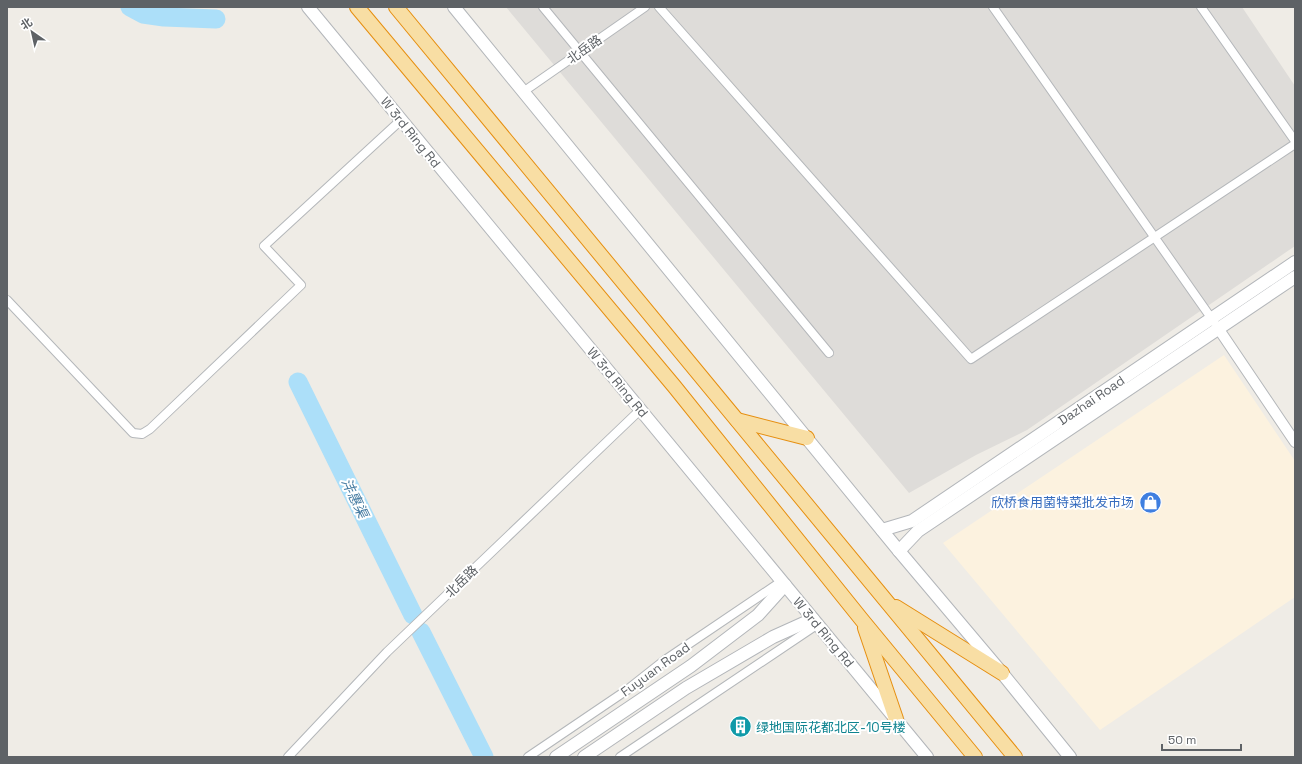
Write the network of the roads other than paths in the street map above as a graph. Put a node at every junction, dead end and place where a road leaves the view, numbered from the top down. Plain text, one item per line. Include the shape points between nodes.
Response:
1 (308, 7) edge
2 (352, 7) edge
3 (357, 7) edge
4 (396, 7) edge
5 (404, 7) edge
6 (454, 7) edge
7 (543, 7) edge
8 (645, 7) edge
9 (659, 7) edge
10 (994, 7) edge
11 (1201, 7) edge
12 (371, 24) junction
13 (423, 40) junction
14 (580, 52) junction
15 (523, 92) junction
16 (401, 120) junction
17 (1295, 142) edge
18 (1154, 237) junction
19 (1295, 262) edge
20 (1295, 277) edge
21 (7, 300) edge
22 (1215, 323) junction
23 (829, 353) dead end
24 (640, 410) junction
25 (737, 420) junction
26 (807, 438) junction
27 (1295, 442) edge
28 (882, 530) junction
29 (899, 551) junction
30 (784, 583) junction
31 (886, 601) junction
32 (862, 620) junction
33 (816, 621) junction
34 (1002, 673) junction
35 (896, 719) junction
36 (288, 757) edge
37 (528, 757) edge
38 (556, 757) edge
39 (584, 757) edge
40 (620, 757) edge
41 (927, 757) edge
42 (975, 757) edge
43 (1015, 757) edge
44 (1070, 757) edge

1 - 16 main road, W 3rd Ring Rd
2 - 12 highway
3 - 12 highway
4 - 13 highway
5 - 13 highway
6 - 15 main road
7 - 14 street
8 - 14 street, 北岳路
9 - 18 street via 971,359
10 - 18 street
11 - 17 street
12 - 32 highway via 669,380
13 - 25 highway
14 - 15 street, 北岳路
14 - 23 street
15 - 26 main road
16 - 21 street via 264,246 302,285 142,434 133,433
16 - 24 main road, W 3rd Ring Rd
17 - 18 street
18 - 22 street
19 - 22 main road, Dazhai Road
20 - 22 main road, Dazhai Road
22 - 27 street
22 - 28 main road, Dazhai Road via 912,521
22 - 29 main road, Dazhai Road via 918,531
24 - 30 main road, W 3rd Ring Rd
24 - 36 street, 北岳路 via 387,652
25 - 26 highway
25 - 31 highway
26 - 28 main road
28 - 29 main road
29 - 34 main road
30 - 33 main road, W 3rd Ring Rd
30 - 37 street, Fuyuan Road via 665,660 627,690
30 - 38 main road, Fuyuan Road via 758,615 691,666
31 - 34 highway
31 - 43 highway
32 - 35 highway
32 - 42 highway
33 - 35 main road, W 3rd Ring Rd
33 - 39 main road via 773,637 686,688
33 - 40 street
34 - 44 main road
35 - 41 main road, W 3rd Ring Rd

